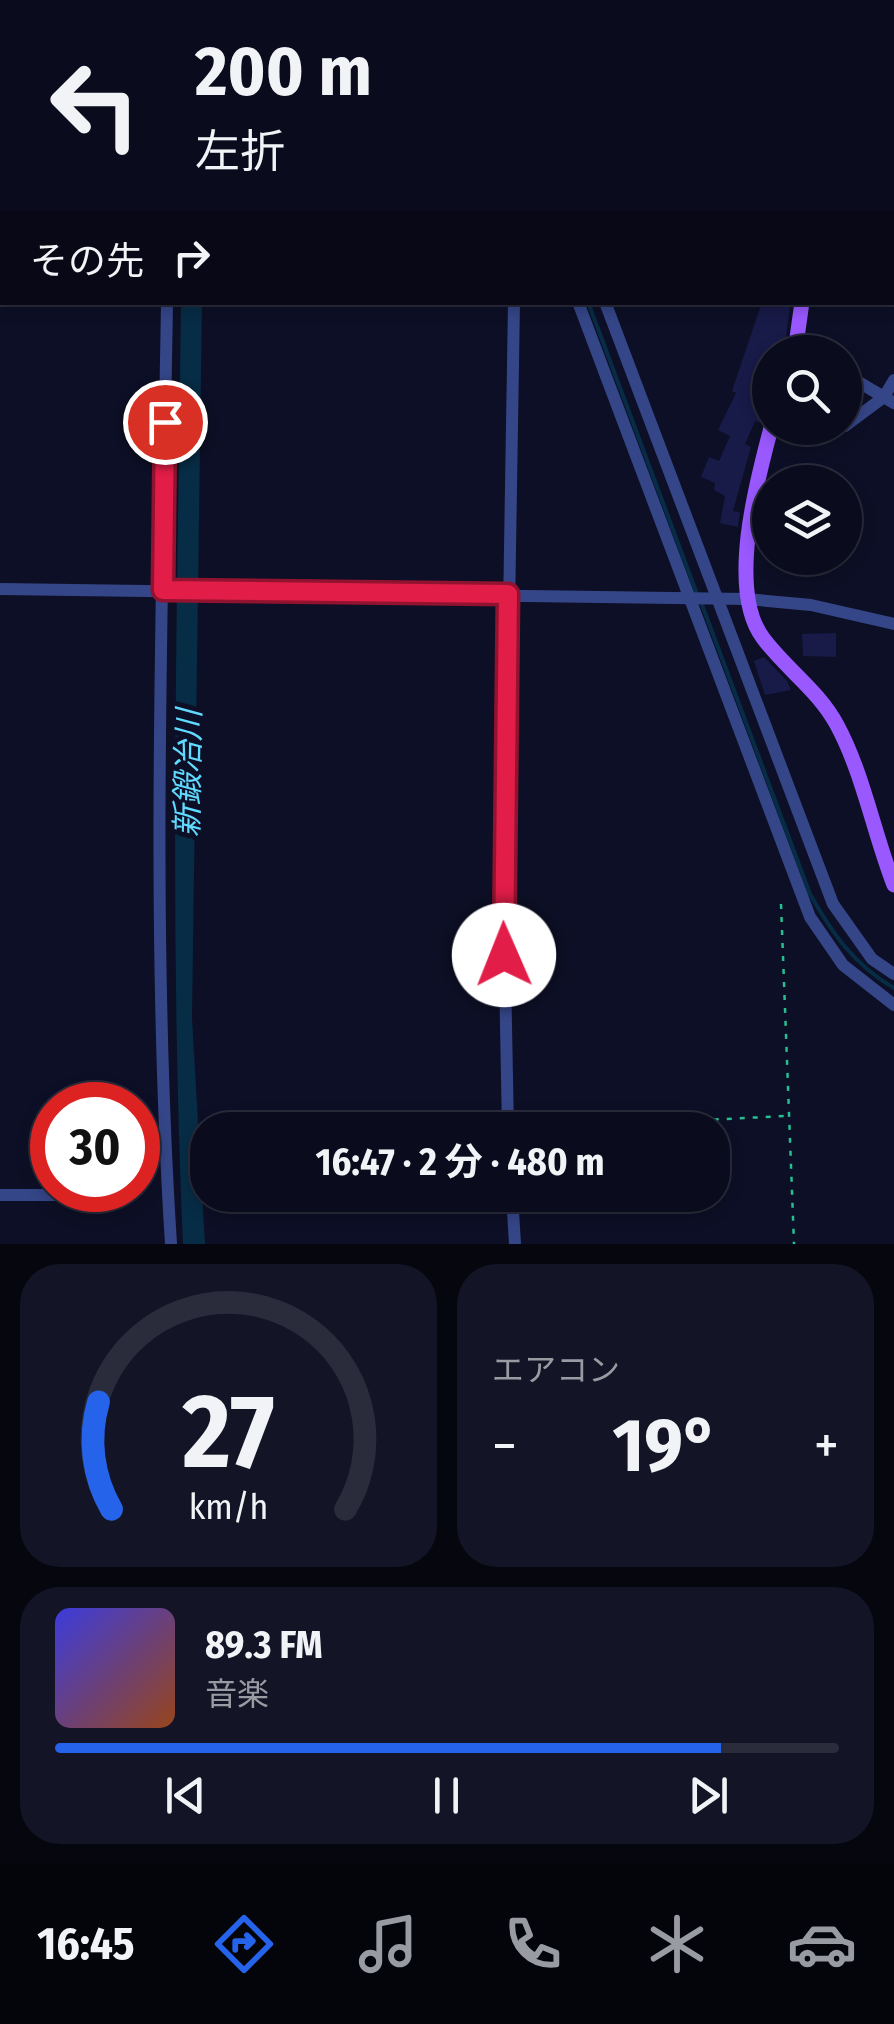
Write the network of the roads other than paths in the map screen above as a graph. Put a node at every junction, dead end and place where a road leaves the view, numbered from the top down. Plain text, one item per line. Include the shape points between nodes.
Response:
1 (167, 305) edge
2 (514, 305) edge
3 (579, 305) edge
4 (605, 305) edge
5 (802, 305) edge
6 (801, 335) edge
7 (894, 380) edge
8 (862, 384) edge
9 (889, 400) edge
10 (862, 410) edge
11 (767, 445) edge
12 (0, 589) edge
13 (167, 590) junction
14 (508, 594) junction
15 (686, 598) junction
16 (716, 598) junction
17 (747, 599) junction
18 (894, 624) edge
19 (894, 885) edge
20 (894, 974) edge
21 (894, 1005) edge
22 (509, 1112) edge
23 (0, 1194) edge
24 (30, 1194) edge
25 (513, 1212) edge
26 (170, 1244) edge
27 (514, 1244) edge

1 - 13 street
2 - 14 street
3 - 15 street
4 - 16 street
5 - 6 main road
7 - 9 street
8 - 9 street
9 - 10 street
11 - 17 main road
12 - 13 street
13 - 14 street
13 - 26 street via 160,1076
14 - 15 street
14 - 22 street
15 - 16 street
15 - 21 street via 810,917 843,965
16 - 17 street
16 - 20 street via 833,904 872,959
17 - 18 street
17 - 19 main road via 762,636 815,692 838,728
23 - 24 street
25 - 27 street

